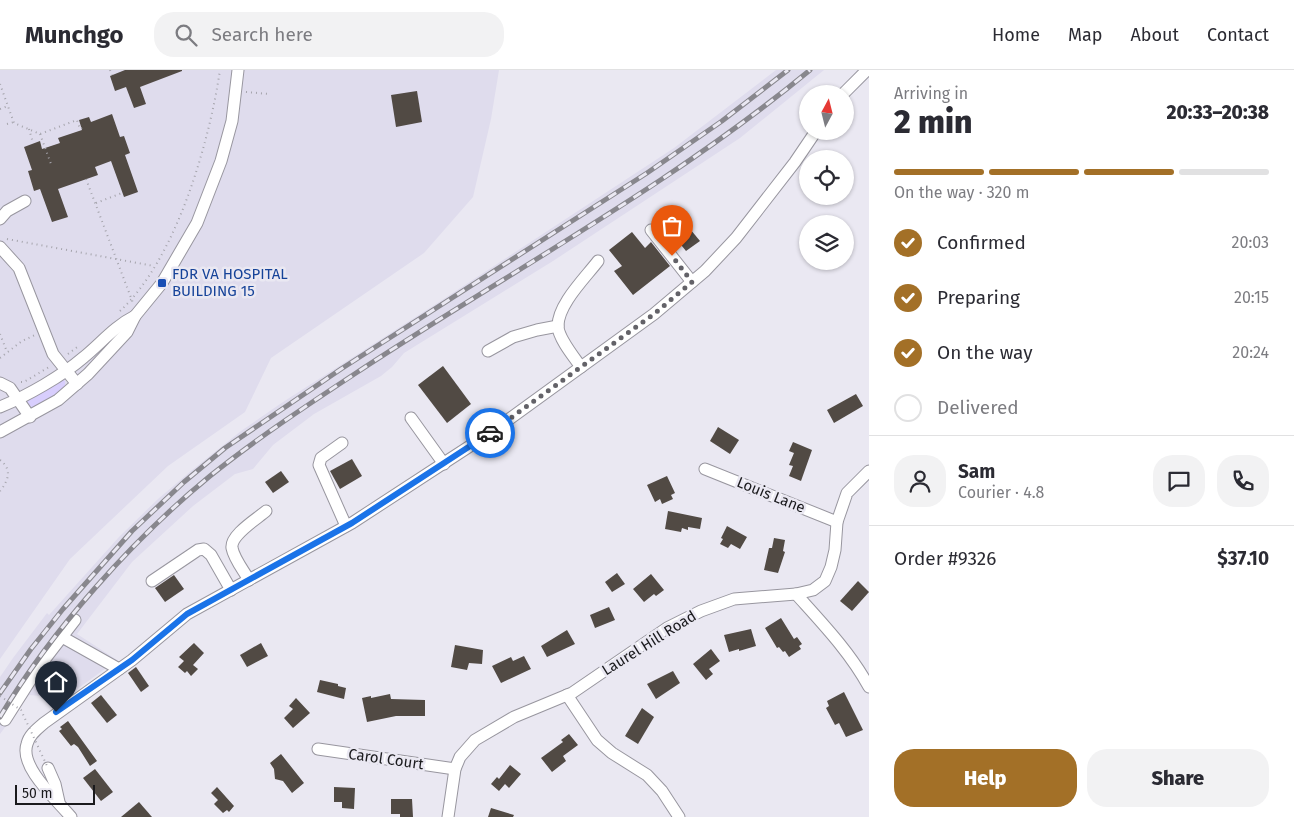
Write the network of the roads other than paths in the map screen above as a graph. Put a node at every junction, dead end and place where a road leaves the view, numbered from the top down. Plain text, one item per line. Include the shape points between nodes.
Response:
1 (238, 70) edge
2 (867, 70) edge
3 (852, 85) edge
4 (810, 140) edge
5 (24, 201) dead end
6 (0, 219) edge
7 (652, 230) dead end
8 (1, 242) edge
9 (598, 262) dead end
10 (692, 282) junction
11 (135, 316) junction
12 (558, 326) junction
13 (488, 351) dead end
14 (581, 367) junction
15 (66, 370) junction
16 (0, 383) edge
17 (77, 384) junction
18 (17, 400) junction
19 (0, 407) edge
20 (30, 417) junction
21 (411, 418) dead end
22 (0, 432) edge
23 (342, 443) dead end
24 (444, 464) junction
25 (705, 469) dead end
26 (869, 470) edge
27 (266, 511) dead end
28 (837, 522) junction
29 (346, 526) junction
30 (249, 580) junction
31 (152, 581) dead end
32 (230, 590) junction
33 (796, 594) junction
34 (75, 620) dead end
35 (62, 636) junction
36 (120, 669) junction
37 (869, 687) edge
38 (567, 695) junction
39 (5, 720) dead end
40 (318, 749) dead end
41 (48, 768) road end
42 (455, 769) junction
43 (60, 803) junction
44 (71, 817) edge
45 (448, 817) edge
46 (679, 817) edge

1 - 11 street via 232,121 210,192 197,223 162,283
2 - 3 street
4 - 10 street via 736,238
5 - 6 street
7 - 10 street
8 - 15 street via 19,268 53,354
9 - 12 street via 570,296 559,316
10 - 14 street
11 - 15 street via 123,322
11 - 17 street via 127,332
12 - 13 street via 513,337
12 - 14 street via 559,333
14 - 24 street
15 - 17 street
15 - 18 street
16 - 18 street via 10,388
17 - 20 street
18 - 19 street
18 - 20 street
20 - 22 street
21 - 24 street
23 - 29 street via 321,458 319,465
24 - 29 street
25 - 28 street, Louis Lane
26 - 28 street, Laurel Hill Road via 847,493
27 - 30 street via 233,542 233,551
28 - 33 street, Laurel Hill Road via 835,550 825,581 813,590
29 - 30 street
30 - 32 street
31 - 32 street via 204,549 211,555
32 - 36 street via 187,614
33 - 37 street via 833,635
33 - 38 street, Laurel Hill Road via 734,599 701,611 667,628
34 - 35 street
35 - 36 street
35 - 39 street
36 - 43 street via 54,714 27,743 29,766
38 - 42 street, Laurel Hill Road via 514,717 475,740 460,757
38 - 46 street via 597,740 647,775
40 - 42 street, Carol Court
41 - 43 street
42 - 45 street, Laurel Hill Road
43 - 44 street

